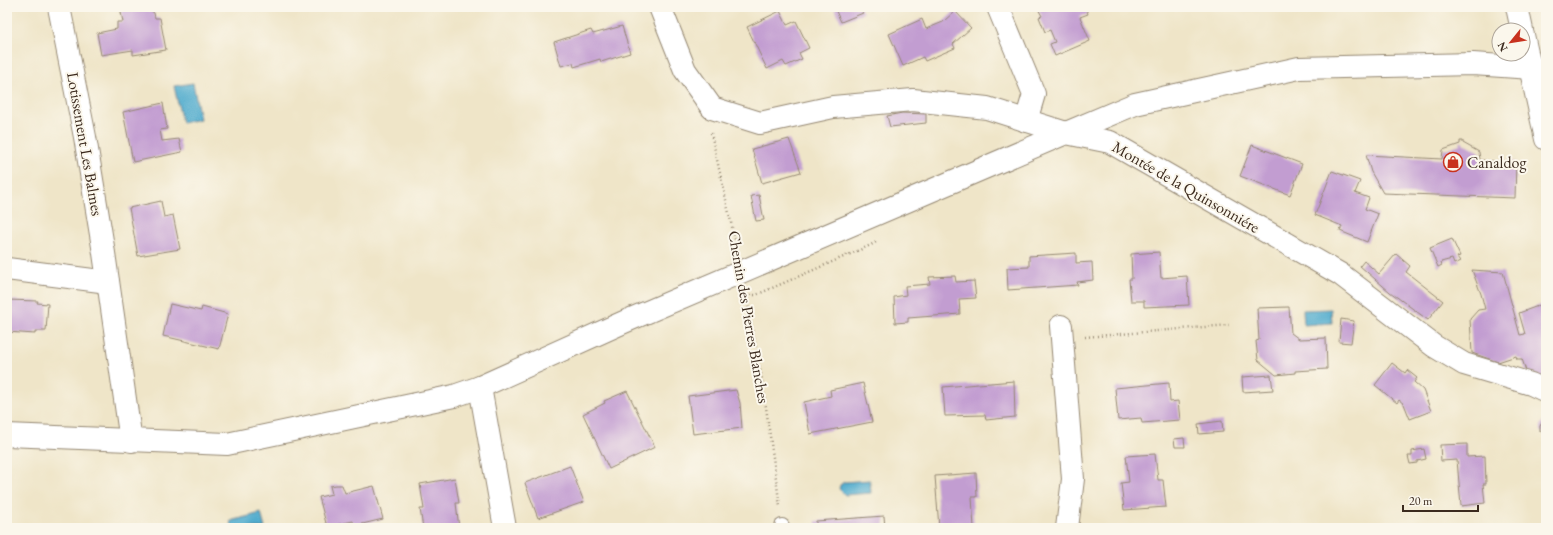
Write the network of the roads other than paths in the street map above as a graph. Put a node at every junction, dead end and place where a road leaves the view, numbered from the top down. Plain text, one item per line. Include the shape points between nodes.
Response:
1 (59, 7) edge
2 (660, 7) edge
3 (998, 7) edge
4 (1516, 7) edge
5 (1520, 22) edge
6 (1531, 53) edge
7 (1538, 69) edge
8 (1026, 121) junction
9 (1066, 133) junction
10 (1546, 139) edge
11 (7, 269) edge
12 (108, 282) junction
13 (1062, 332) road end
14 (480, 387) junction
15 (1546, 391) edge
16 (7, 435) edge
17 (131, 441) junction
18 (505, 528) edge
19 (1067, 528) edge

1 - 12 street, Lotissement Les Balmes via 85,138
2 - 8 street, Montée de la Quinsonniére via 685,70 712,108 760,123 833,107 913,100 987,108
3 - 8 street via 1034,94
4 - 5 street
6 - 7 street
7 - 9 street via 1473,64 1298,68 1135,104
7 - 10 street
8 - 9 street, Montée de la Quinsonniére
9 - 14 street via 624,322
9 - 15 street, Montée de la Quinsonniére via 1110,142 1122,148 1340,274 1434,346 1464,364
11 - 12 street
12 - 17 street, Lotissement Les Balmes
13 - 19 street via 1073,479
14 - 17 street via 454,396 227,444
14 - 18 street
16 - 17 street

